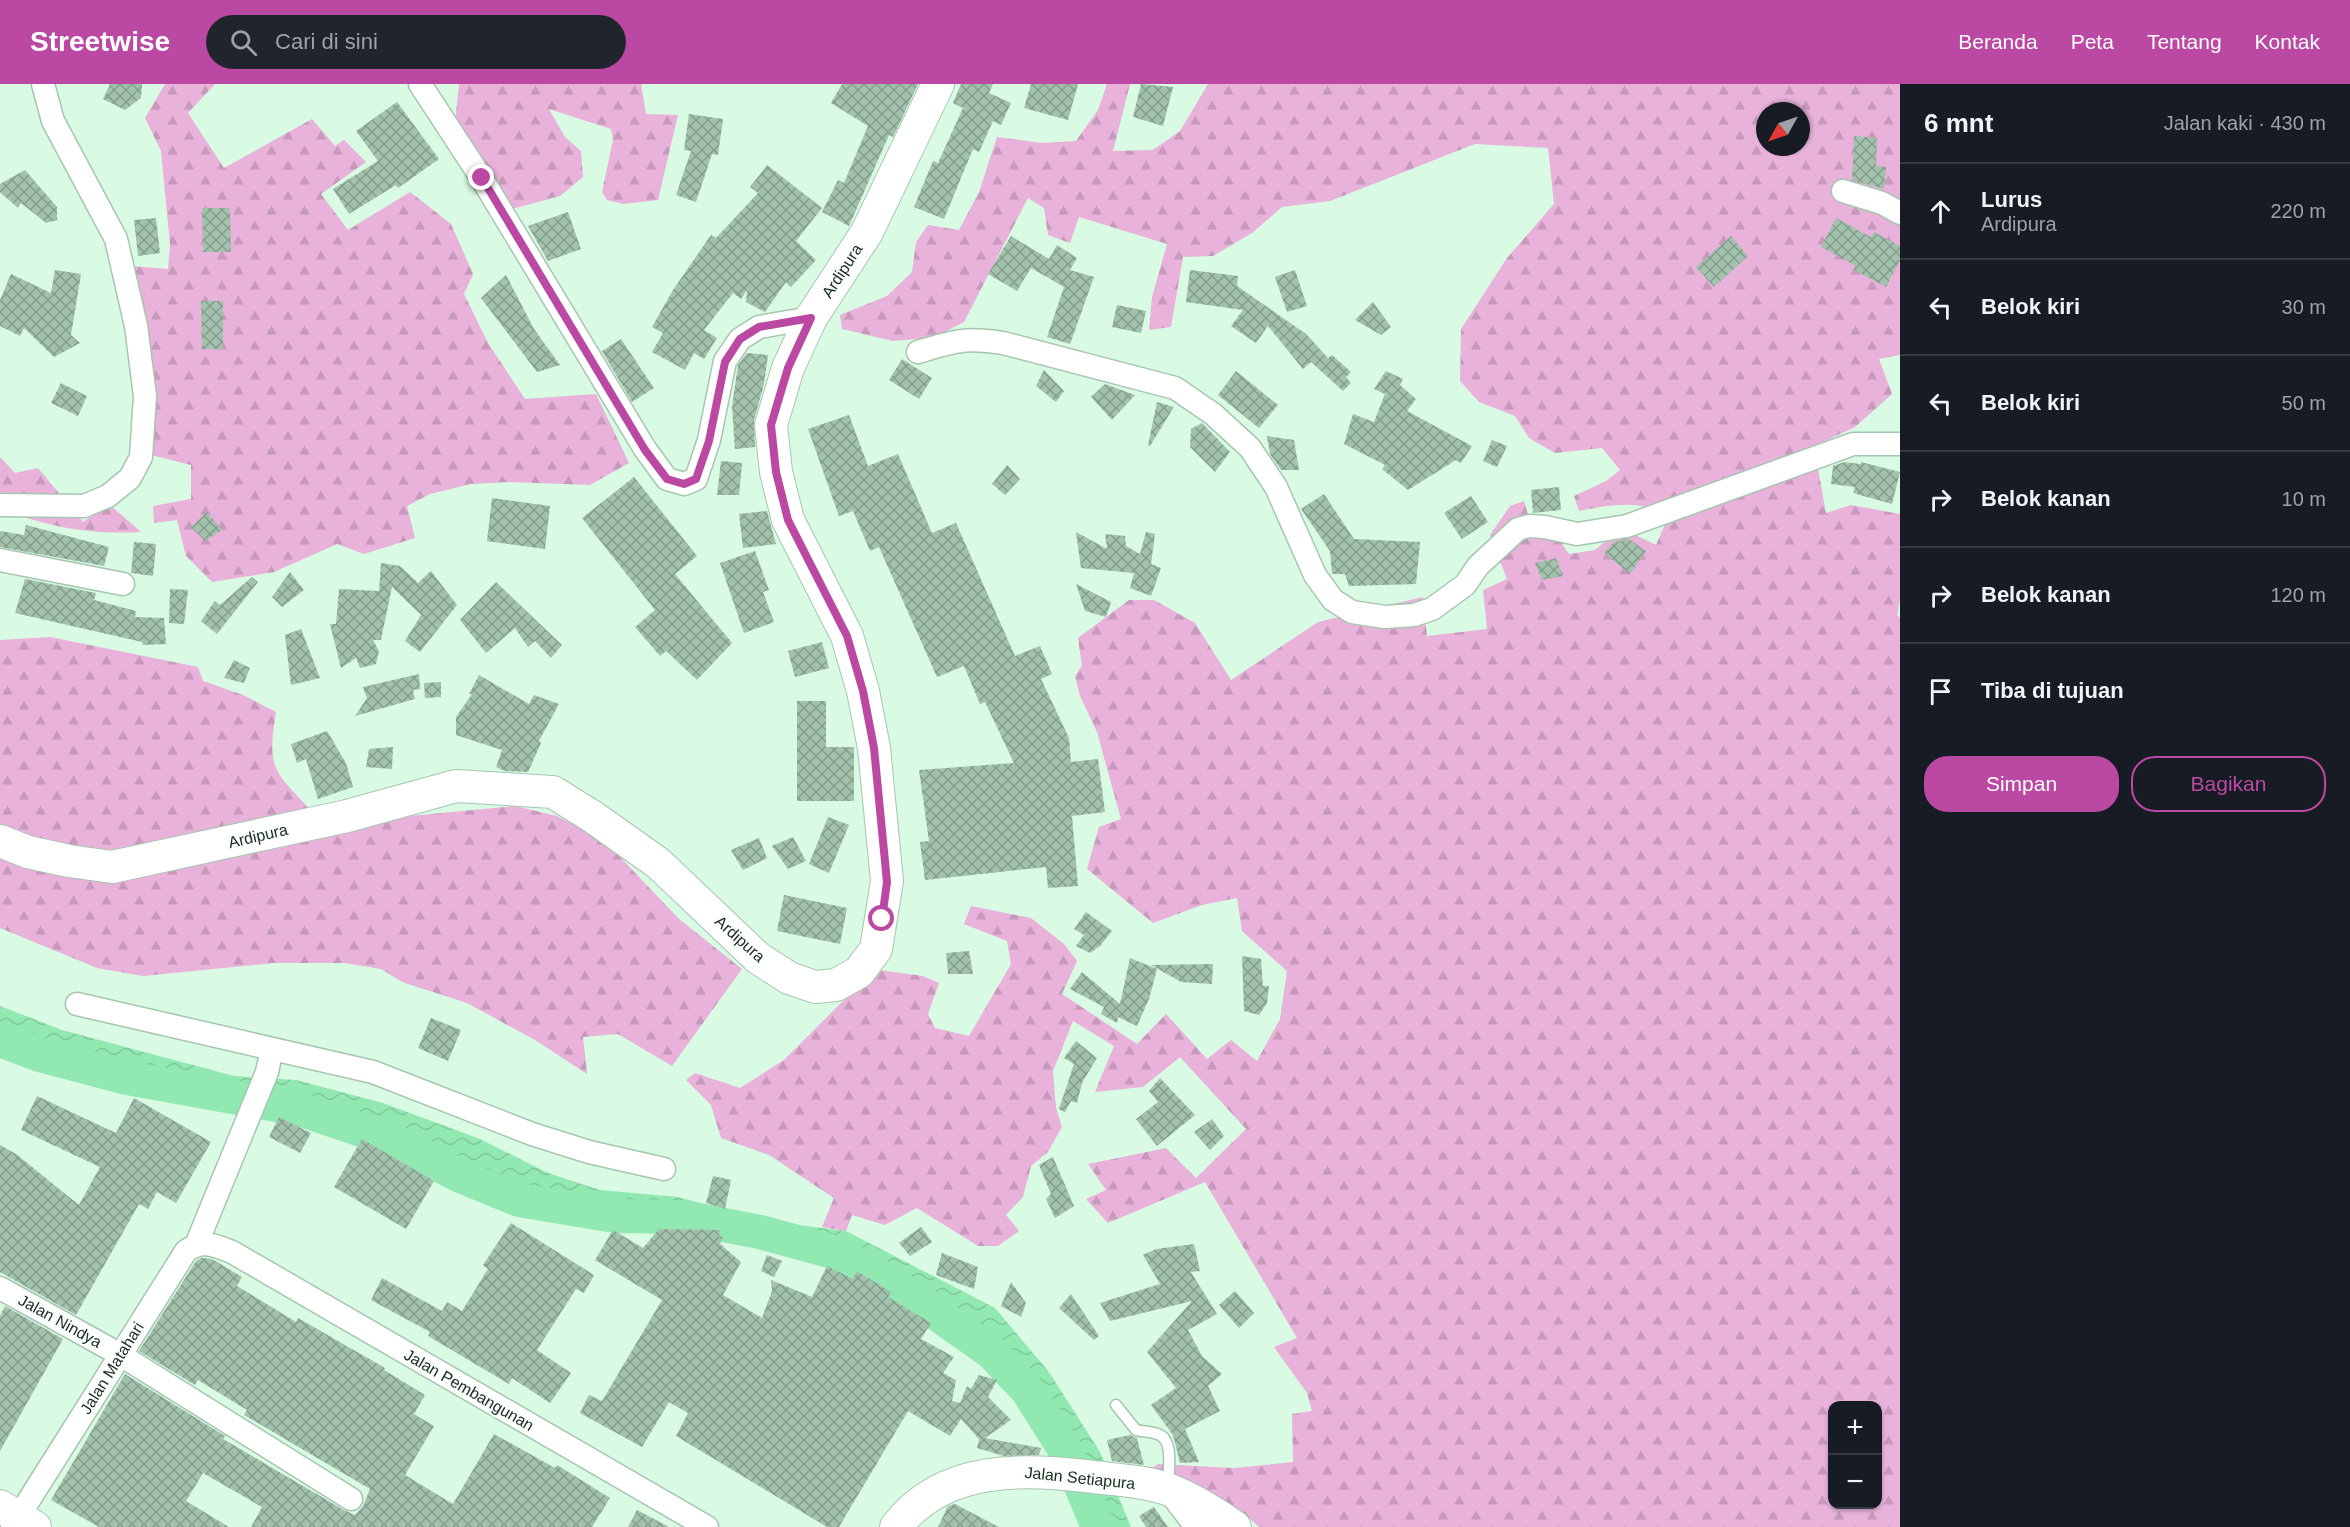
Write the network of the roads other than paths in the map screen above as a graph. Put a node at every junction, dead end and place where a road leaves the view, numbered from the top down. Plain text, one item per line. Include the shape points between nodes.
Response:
1 (43, 84) edge
2 (420, 84) edge
3 (938, 84) edge
4 (1843, 191) dead end
5 (1900, 213) edge
6 (811, 318) junction
7 (918, 352) dead end
8 (1900, 444) edge
9 (0, 505) edge
10 (0, 560) edge
11 (123, 584) dead end
12 (0, 841) edge
13 (77, 1004) dead end
14 (272, 1049) junction
15 (664, 1169) dead end
16 (197, 1243) junction
17 (0, 1288) edge
18 (119, 1354) junction
19 (1116, 1405) dead end
20 (1167, 1489) junction
21 (351, 1499) dead end
22 (16, 1519) edge
23 (707, 1527) edge
24 (896, 1527) edge
25 (1196, 1527) edge
26 (1235, 1527) edge

1 - 9 street via 54,121 116,239 136,326 145,396 141,457 130,478 108,496 84,506
2 - 6 street via 645,450 667,479 684,484 696,479 709,441 725,362 740,339 759,327
3 - 6 street, Ardipura via 867,232
4 - 5 street
6 - 12 street, Ardipura via 788,368 771,425 776,472 788,520 847,636 874,748 887,882 876,949 859,972 836,985 815,987 789,978 758,958 658,863 553,792 456,786 347,816 112,867 28,852
7 - 8 street via 954,340 994,341 1175,388 1213,414 1250,448 1276,488 1315,575 1333,600 1352,612 1385,617 1432,609 1464,585 1478,566 1518,529 1545,527 1577,534 1627,526 1853,444
10 - 11 street
13 - 14 street
14 - 15 street via 373,1072 532,1134
14 - 16 street via 267,1072
16 - 18 street, Jalan Matahari via 186,1251
16 - 23 street, Jalan Pembangunan via 232,1252
17 - 18 street, Jalan Nindya
18 - 21 street, Jalan Nindya
18 - 22 street, Jalan Matahari
19 - 20 lane via 1136,1430 1166,1439
20 - 24 street, Jalan Setiapura via 1134,1482 1011,1471 967,1478 934,1493
20 - 25 street
20 - 26 street, Jalan Setiapura

